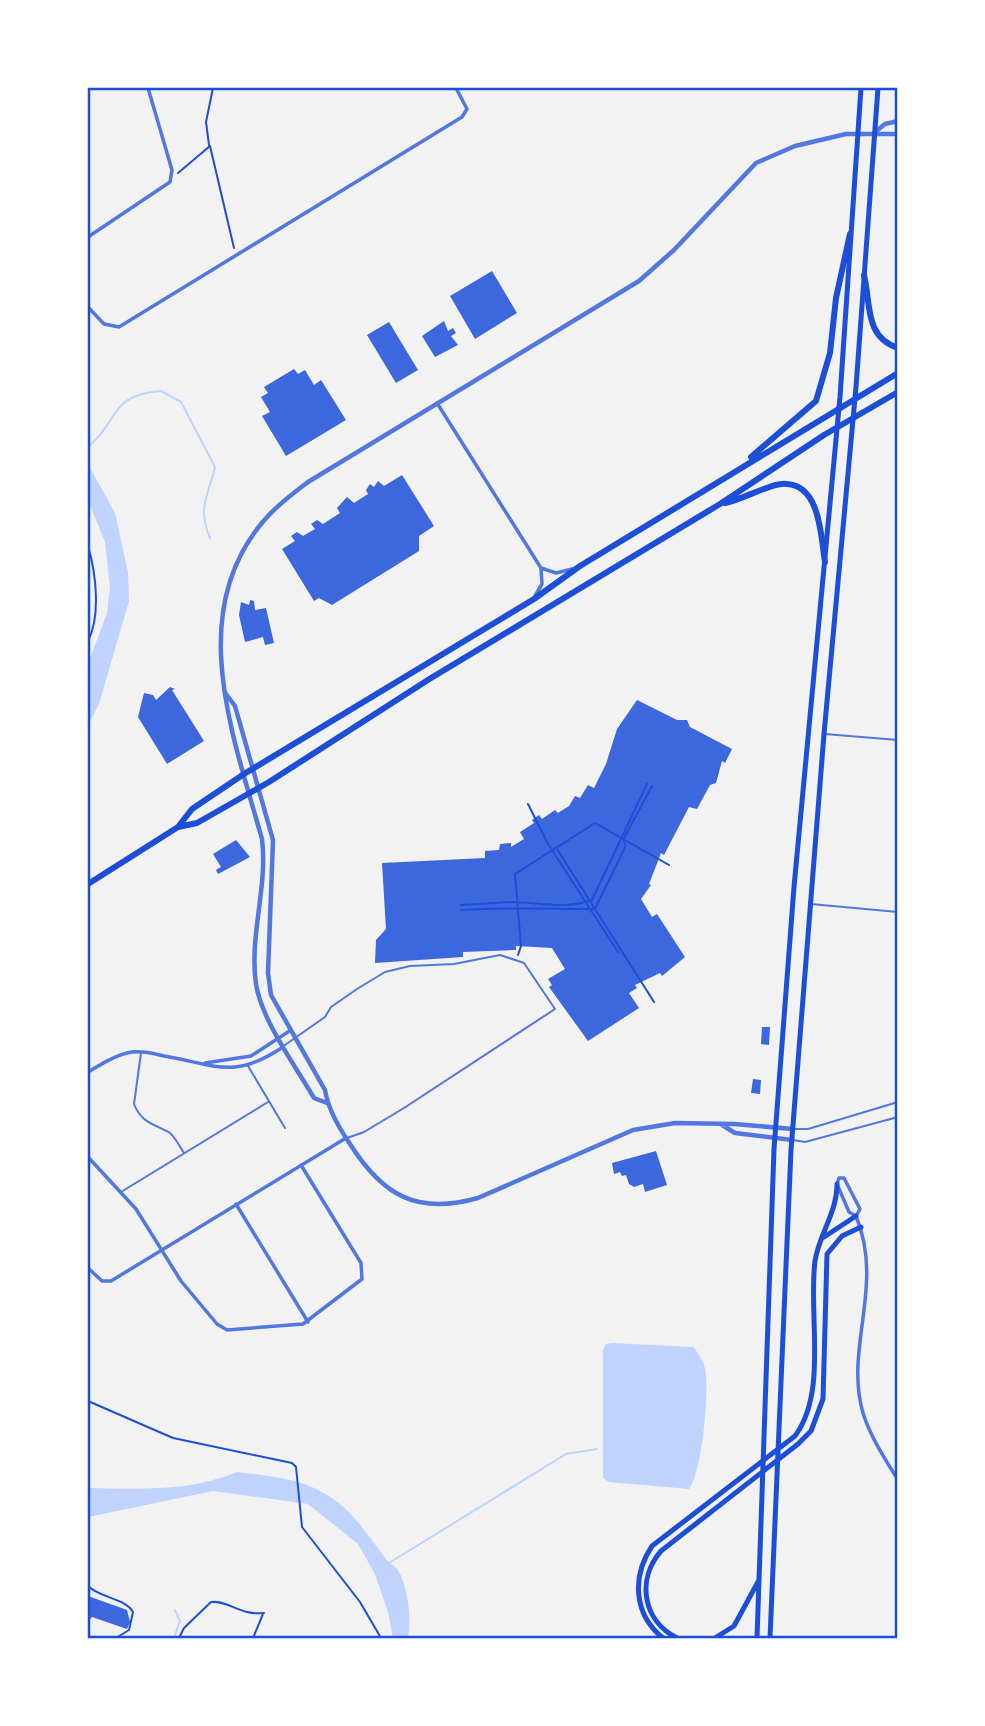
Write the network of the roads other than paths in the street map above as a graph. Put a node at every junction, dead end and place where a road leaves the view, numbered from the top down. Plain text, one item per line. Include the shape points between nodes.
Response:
1 (148, 88) edge
2 (456, 88) edge
3 (861, 88) edge
4 (878, 88) edge
5 (898, 121) edge
6 (858, 131) junction
7 (875, 132) junction
8 (898, 134) edge
9 (850, 234) junction
10 (88, 237) edge
11 (864, 275) junction
12 (88, 307) edge
13 (898, 348) edge
14 (898, 373) edge
15 (898, 392) edge
16 (855, 399) junction
17 (438, 402) junction
18 (839, 409) junction
19 (853, 417) junction
20 (837, 427) junction
21 (736, 469) junction
22 (720, 505) junction
23 (825, 562) junction
24 (580, 566) junction
25 (541, 568) junction
26 (534, 599) junction
27 (225, 693) junction
28 (824, 734) junction
29 (898, 740) edge
30 (254, 769) junction
31 (244, 774) junction
32 (259, 787) junction
33 (249, 793) junction
34 (178, 827) junction
35 (88, 884) edge
36 (810, 904) junction
37 (898, 912) edge
38 (259, 917) junction
39 (271, 918) junction
40 (291, 1030) junction
41 (280, 1037) junction
42 (295, 1038) junction
43 (284, 1046) junction
44 (141, 1052) junction
45 (205, 1063) junction
46 (248, 1066) junction
47 (88, 1072) edge
48 (268, 1102) junction
49 (898, 1102) edge
50 (327, 1103) junction
51 (898, 1117) edge
52 (722, 1125) junction
53 (285, 1128) dead end
54 (776, 1128) junction
55 (793, 1129) junction
56 (346, 1138) junction
57 (775, 1138) junction
58 (792, 1140) junction
59 (184, 1153) junction
60 (88, 1157) edge
61 (301, 1165) junction
62 (837, 1184) junction
63 (120, 1193) junction
64 (236, 1205) junction
65 (856, 1216) junction
66 (861, 1227) junction
67 (824, 1237) junction
68 (161, 1250) junction
69 (769, 1262) junction
70 (784, 1264) junction
71 (88, 1268) edge
72 (308, 1322) junction
73 (898, 1480) edge
74 (759, 1580) junction
75 (663, 1639) edge
76 (677, 1639) edge
77 (715, 1639) edge
78 (757, 1639) edge
79 (770, 1639) edge

1 - 10 street via 172,170 170,182
2 - 12 street via 467,108 462,117 119,327 104,324
3 - 6 main road
4 - 7 main road
5 - 7 street
6 - 7 street
6 - 9 main road
6 - 17 street via 795,146 756,163 639,281
7 - 8 street
7 - 11 main road
9 - 18 main road
9 - 21 main road via 830,353 816,401
11 - 13 main road via 875,332 886,344
11 - 16 main road
14 - 16 main road
15 - 19 main road
16 - 18 main road
16 - 19 main road
17 - 25 street
17 - 27 street via 309,482 268,515 253,534 223,604 219,656
18 - 20 main road
18 - 21 main road
19 - 20 main road
19 - 28 main road
20 - 22 main road
20 - 23 main road
21 - 24 main road
22 - 23 main road via 787,483 800,489 813,503
22 - 32 main road
23 - 54 main road
24 - 25 street via 556,573
24 - 26 main road
25 - 26 street via 542,584
26 - 30 main road
27 - 30 street via 235,706
27 - 31 street
28 - 29 lane
28 - 36 main road
30 - 31 main road
30 - 32 street
31 - 33 street
31 - 34 main road via 192,809
32 - 33 main road
32 - 39 street via 272,840
33 - 34 main road via 197,823
33 - 38 street via 264,858
34 - 35 main road
36 - 37 lane
36 - 55 main road
38 - 39 street
38 - 41 street via 256,984 261,1005
39 - 40 street via 271,995
40 - 41 street
40 - 42 street
41 - 43 street
41 - 45 street via 242,1059
42 - 43 lane
42 - 50 street via 325,1090
42 - 56 lane via 384,972 500,955 524,962 555,1009 404,1108
43 - 46 street
43 - 50 street via 314,1098
44 - 45 street
44 - 47 street via 125,1053
44 - 59 lane via 134,1104 154,1128 171,1134
45 - 46 street via 226,1069
46 - 48 lane
48 - 53 lane
48 - 59 lane
49 - 55 lane via 808,1129
50 - 56 street
51 - 58 lane via 805,1142
52 - 54 street
52 - 56 street via 668,1123 633,1130 478,1198 435,1205 393,1193 366,1169
52 - 57 street via 735,1133
54 - 55 street
54 - 57 main road
55 - 58 main road
56 - 61 street
57 - 58 street
57 - 69 main road
58 - 70 main road
59 - 63 lane
60 - 63 street
61 - 64 street
61 - 72 street via 364,1269 362,1279
62 - 65 street via 849,1212
62 - 65 street via 842,1177 849,1182 860,1209
62 - 67 main road via 837,1205
63 - 68 street via 136,1209
64 - 68 street
64 - 72 street
65 - 66 street
65 - 67 main road
66 - 73 street via 868,1249 869,1284 859,1388 863,1413
66 - 76 main road via 842,1236 827,1254 823,1399 811,1431 661,1551 649,1569 645,1591 650,1612
67 - 75 main road via 815,1262 806,1422 795,1436 652,1546 641,1567 638,1591 643,1614
68 - 71 street via 111,1281 102,1281
68 - 72 street via 221,1327 234,1331
69 - 70 main road
69 - 74 main road
70 - 79 main road
74 - 77 main road via 734,1626
74 - 78 main road

